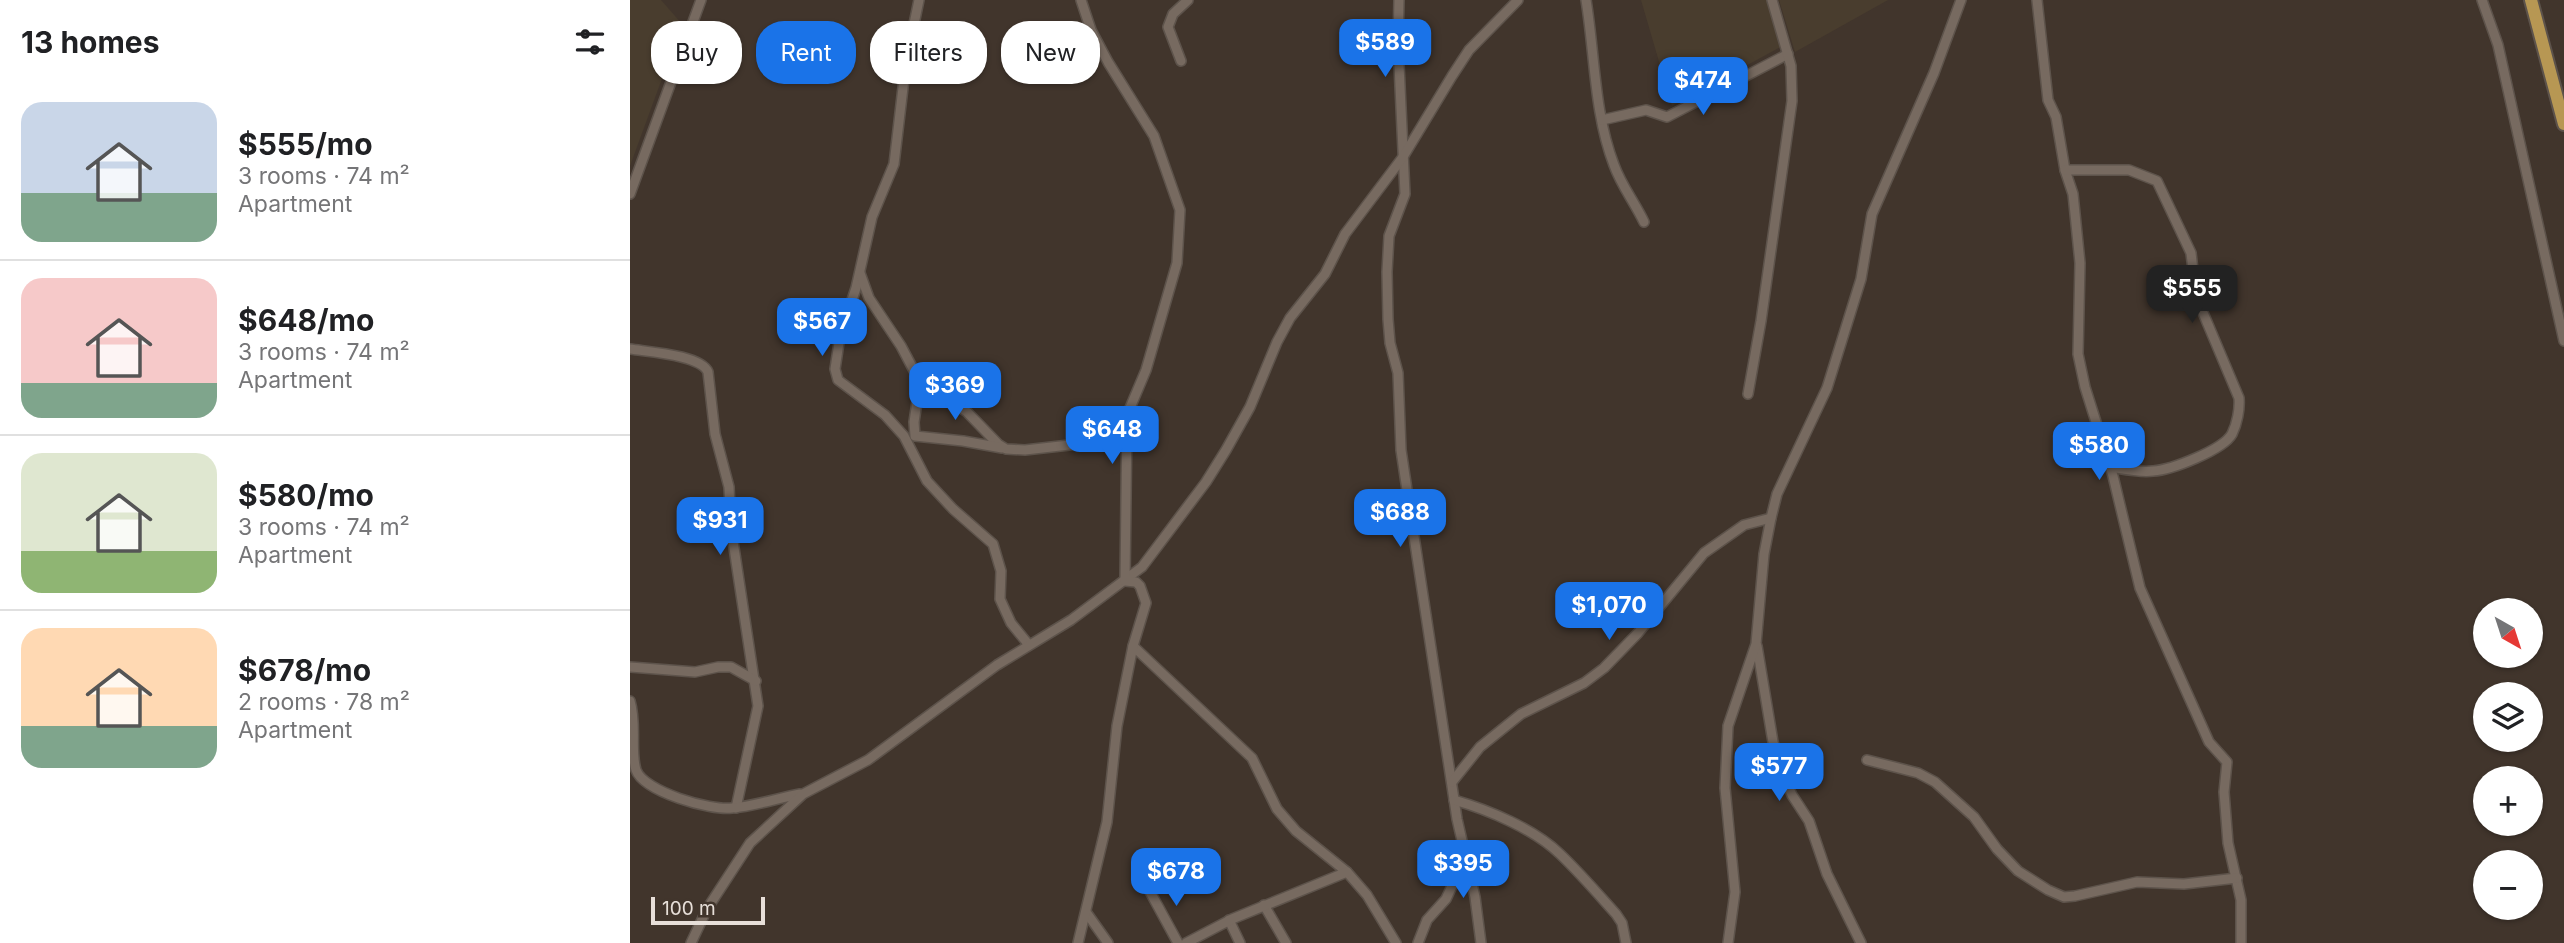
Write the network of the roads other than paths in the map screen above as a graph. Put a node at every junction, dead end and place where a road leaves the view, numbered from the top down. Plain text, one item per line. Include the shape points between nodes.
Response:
1 (701, 0) edge
2 (919, 0) edge
3 (1081, 0) edge
4 (1188, 0) edge
5 (1398, 0) edge
6 (1518, 0) edge
7 (1586, 0) edge
8 (1772, 0) edge
9 (1961, 0) edge
10 (2037, 0) edge
11 (2482, 0) edge
12 (2531, 0) edge
13 (1788, 54) junction
14 (1181, 61) dead end
15 (1602, 120) junction
16 (2564, 124) edge
17 (1404, 157) junction
18 (642, 164) junction
19 (2065, 170) junction
20 (630, 173) edge
21 (630, 194) edge
22 (1644, 222) dead end
23 (860, 272) junction
24 (2564, 341) edge
25 (630, 349) edge
26 (920, 382) junction
27 (1748, 394) dead end
28 (915, 436) junction
29 (1127, 443) junction
30 (1006, 449) junction
31 (913, 450) junction
32 (2110, 467) junction
33 (1771, 518) junction
34 (1125, 581) junction
35 (1756, 644) junction
36 (1029, 645) junction
37 (1132, 646) junction
38 (630, 667) edge
39 (756, 681) junction
40 (630, 701) edge
41 (1867, 760) dead end
42 (1452, 782) junction
43 (803, 793) junction
44 (1454, 800) junction
45 (736, 808) junction
46 (1464, 848) junction
47 (1348, 872) junction
48 (2237, 878) junction
49 (1148, 888) dead end
50 (1264, 905) junction
51 (1086, 912) junction
52 (1229, 920) junction
53 (691, 943) edge
54 (1078, 943) edge
55 (1108, 943) edge
56 (1178, 943) edge
57 (1186, 943) edge
58 (1240, 943) edge
59 (1286, 943) edge
60 (1396, 943) edge
61 (1418, 943) edge
62 (1481, 943) edge
63 (1626, 943) edge
64 (1728, 943) edge
65 (1861, 943) edge
66 (2241, 943) edge

1 - 18 street
2 - 23 street via 906,62 894,164 872,217
3 - 29 street via 1108,62 1154,136 1180,211 1177,263 1146,370 1127,415
4 - 14 street via 1173,14 1168,27
5 - 17 street
6 - 17 street via 1469,51
7 - 15 street
8 - 13 street
9 - 33 street via 1872,214 1861,279 1831,376 1777,494
10 - 19 street via 2048,100 2056,117
11 - 24 street via 2498,45
12 - 16 highway
13 - 15 street via 1667,117 1646,110
13 - 27 street via 1792,101
15 - 22 street via 1614,167
17 - 34 street via 1345,234 1325,274 1290,318 1250,407 1206,482 1142,567
17 - 42 street via 1405,194 1389,236 1388,319 1398,373 1401,450
18 - 20 street
18 - 21 street
19 - 32 street via 2073,194 2080,263 2078,354
19 - 32 street via 2129,170 2157,181 2191,253 2196,296 2234,382 2241,411 2232,435 2222,444 2176,466 2152,472
23 - 26 street via 869,298
23 - 31 street via 841,336 835,369 838,380 885,415
25 - 39 street via 694,360 707,368
26 - 28 street
26 - 30 street via 959,406
28 - 30 street
28 - 31 street
29 - 30 street via 1103,439
29 - 34 street
31 - 36 street via 927,481 993,544 1001,571 1000,599
32 - 48 street via 2140,588 2209,742 2227,762 2228,843
33 - 35 street
33 - 42 street via 1745,525 1704,553 1604,668 1584,683 1521,713 1480,747
34 - 36 street
34 - 37 street via 1136,582 1146,597
35 - 64 street via 1728,726 1724,788 1735,892
35 - 65 street via 1783,774 1809,821 1827,874
36 - 43 street via 868,760
37 - 47 street via 1252,758 1277,809 1296,831
37 - 51 street via 1117,726 1107,822
38 - 39 street via 695,672 731,667
39 - 45 street via 758,706
40 - 45 street via 636,771 643,780 700,805
41 - 48 street via 1918,772 1935,782 1974,817 2018,871 2064,897 2137,882 2184,884
42 - 44 street
43 - 45 street
43 - 53 street via 750,844 707,909
44 - 46 street
44 - 63 street via 1485,809 1559,852 1616,914
46 - 61 street via 1463,868 1446,899 1427,920
46 - 62 street
47 - 50 street
47 - 60 street
48 - 66 street
49 - 56 street
50 - 52 street
50 - 59 street
51 - 54 street
51 - 55 street
52 - 57 street
52 - 58 street

